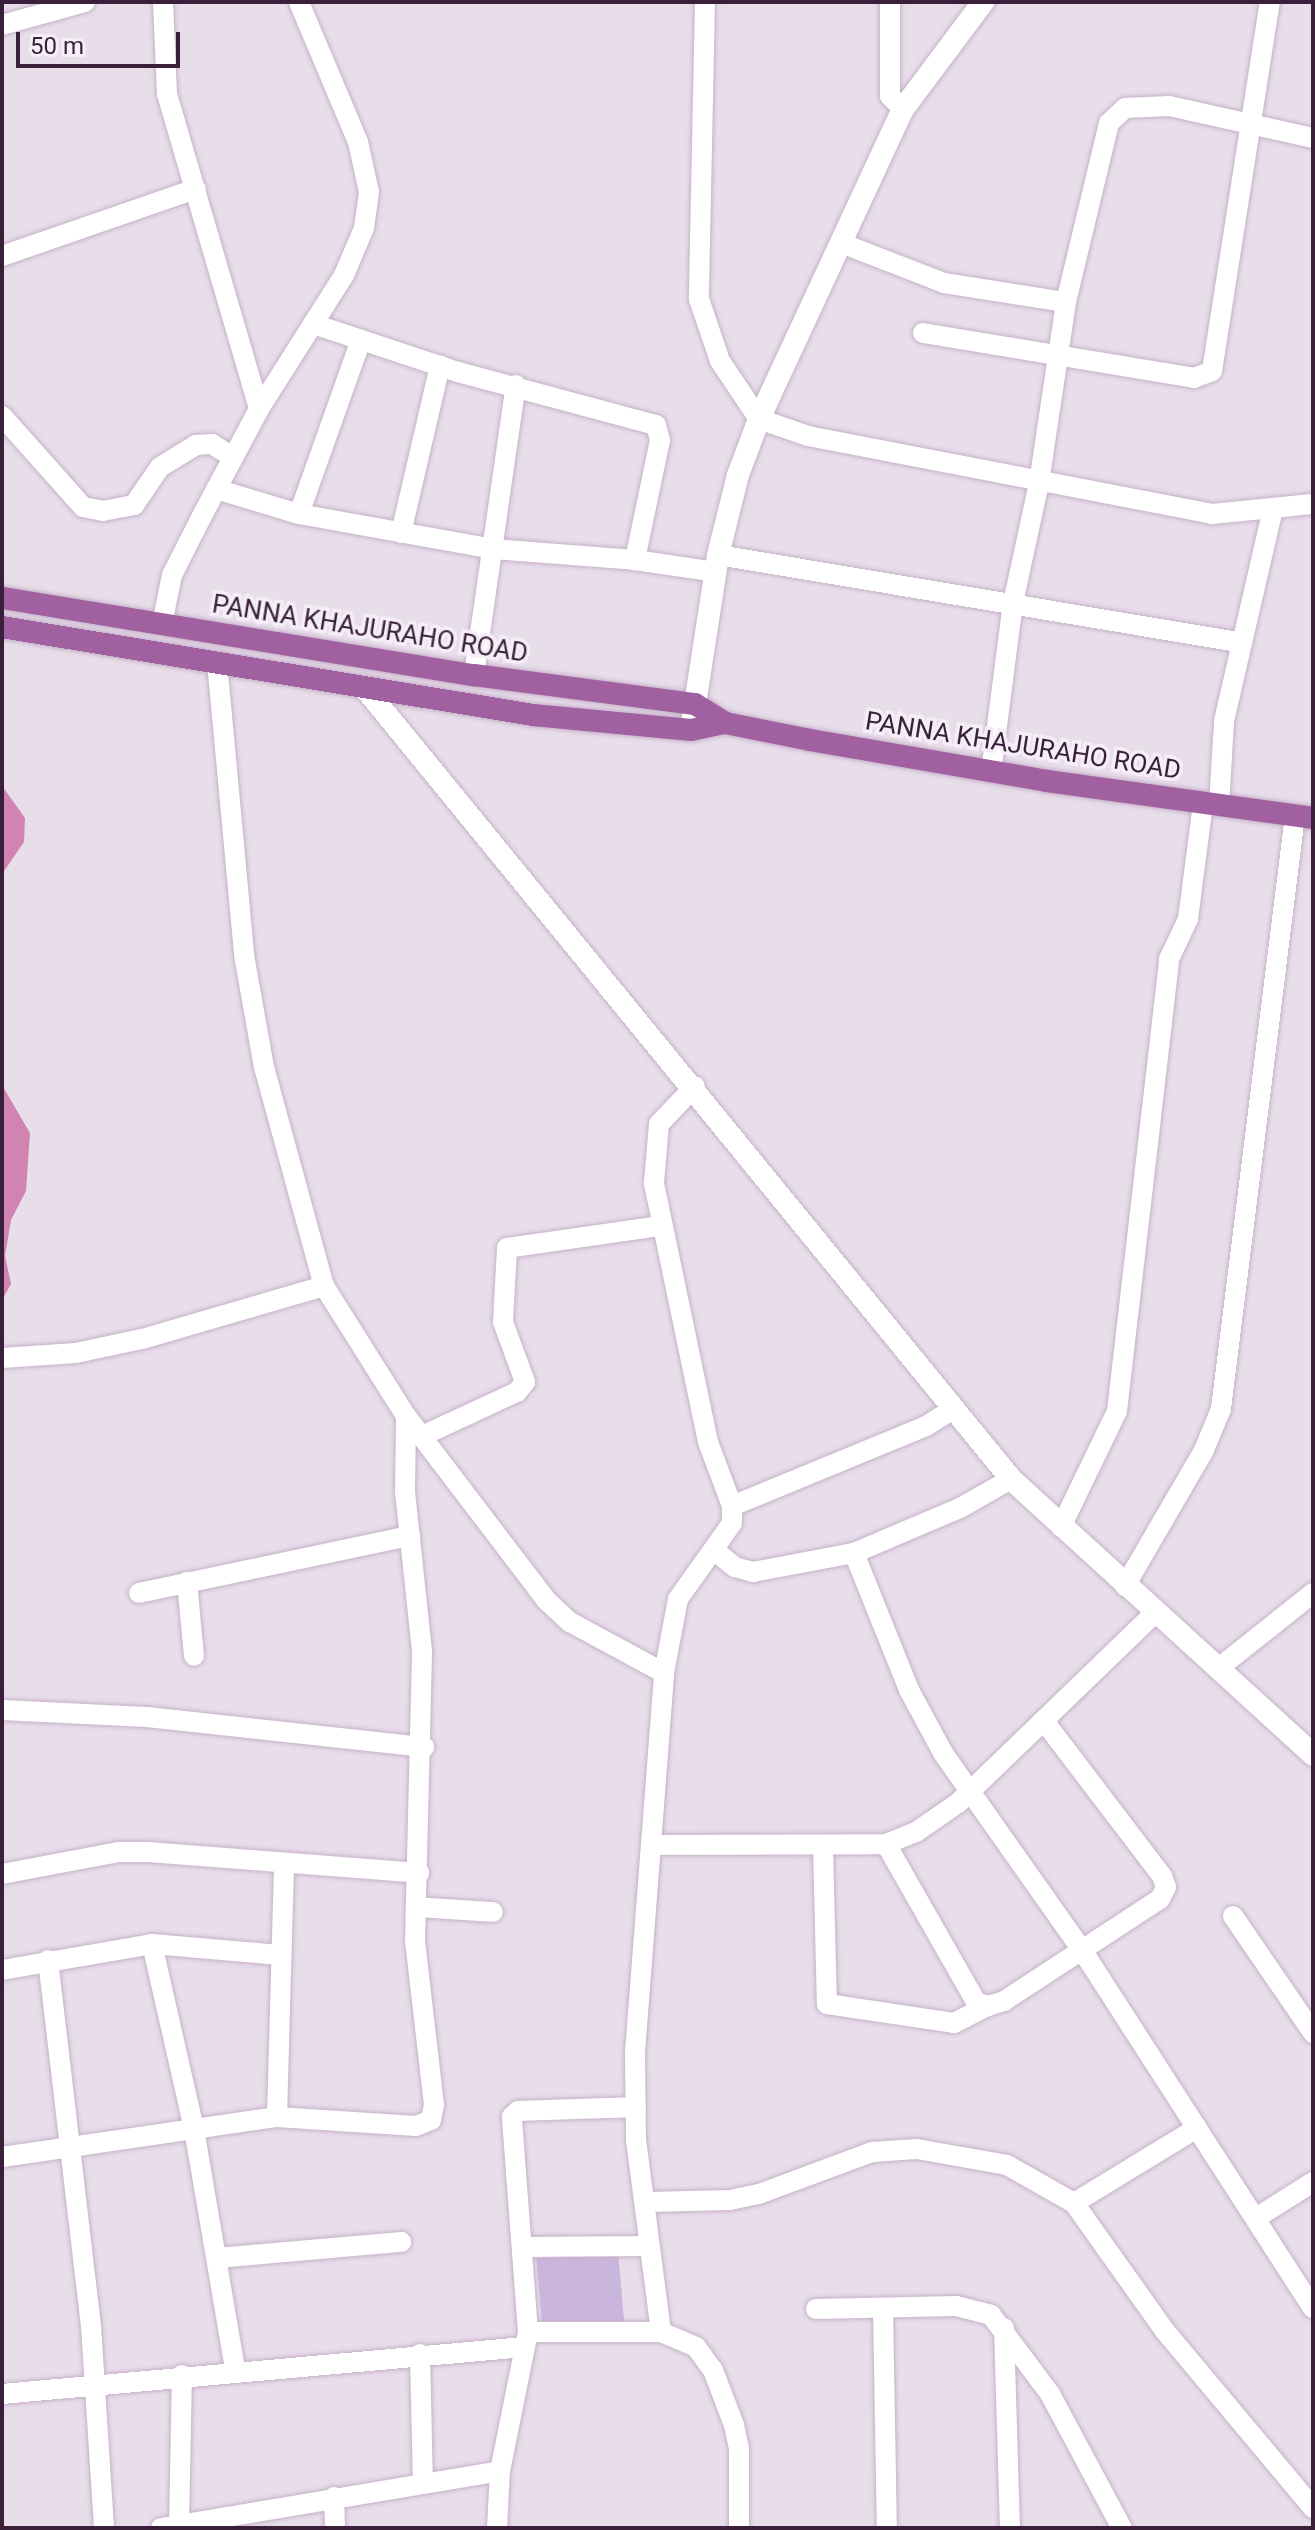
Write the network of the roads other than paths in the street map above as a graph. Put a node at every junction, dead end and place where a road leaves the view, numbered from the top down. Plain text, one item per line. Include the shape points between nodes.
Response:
1 (85, 2) edge
2 (163, 2) edge
3 (299, 2) edge
4 (705, 2) edge
5 (890, 2) edge
6 (983, 2) edge
7 (1270, 2) edge
8 (2, 25) edge
9 (903, 109) junction
10 (1253, 123) junction
11 (1313, 138) edge
12 (196, 189) junction
13 (841, 243) junction
14 (2, 256) edge
15 (1066, 302) junction
16 (313, 324) junction
17 (923, 333) dead end
18 (361, 340) junction
19 (1060, 355) junction
20 (440, 365) junction
21 (516, 385) junction
22 (259, 409) junction
23 (2, 416) edge
24 (759, 419) junction
25 (233, 457) junction
26 (1039, 483) junction
27 (216, 489) junction
28 (1313, 504) edge
29 (1273, 509) junction
30 (299, 514) junction
31 (401, 533) junction
32 (493, 549) junction
33 (635, 560) junction
34 (716, 564) junction
35 (2, 598) edge
36 (1013, 603) junction
37 (162, 624) junction
38 (2, 627) edge
39 (1238, 642) junction
40 (217, 662) junction
41 (474, 675) junction
42 (364, 687) junction
43 (695, 704) junction
44 (725, 723) junction
45 (691, 730) junction
46 (991, 772) junction
47 (1211, 805) junction
48 (1304, 817) edge
49 (695, 1086) junction
50 (659, 1226) junction
51 (324, 1286) junction
52 (2, 1358) edge
53 (953, 1409) junction
54 (406, 1416) junction
55 (422, 1436) junction
56 (1011, 1479) junction
57 (732, 1506) junction
58 (1061, 1527) junction
59 (410, 1536) junction
60 (715, 1551) junction
61 (854, 1553) junction
62 (187, 1582) junction
63 (1125, 1586) junction
64 (139, 1593) dead end
65 (1313, 1593) edge
66 (1155, 1613) junction
67 (194, 1656) dead end
68 (1220, 1667) junction
69 (664, 1673) junction
70 (2, 1710) edge
71 (1044, 1721) junction
72 (424, 1747) junction
73 (1313, 1755) edge
74 (971, 1790) junction
75 (886, 1844) junction
76 (651, 1845) junction
77 (823, 1845) junction
78 (284, 1865) junction
79 (419, 1873) junction
80 (2, 1874) edge
81 (416, 1907) junction
82 (493, 1912) dead end
83 (1233, 1916) dead end
84 (152, 1944) junction
85 (1082, 1950) junction
86 (281, 1955) junction
87 (48, 1960) junction
88 (2, 1970) edge
89 (988, 2006) junction
90 (1313, 2033) edge
91 (636, 2107) junction
92 (277, 2117) junction
93 (1197, 2128) junction
94 (194, 2129) junction
95 (72, 2148) junction
96 (2, 2157) edge
97 (1313, 2182) edge
98 (648, 2202) junction
99 (1074, 2203) junction
100 (1256, 2218) junction
101 (401, 2242) dead end
102 (648, 2246) junction
103 (523, 2247) junction
104 (217, 2258) junction
105 (883, 2308) junction
106 (1313, 2308) edge
107 (816, 2309) dead end
108 (1004, 2328) junction
109 (661, 2332) junction
110 (526, 2340) junction
111 (420, 2354) junction
112 (235, 2370) junction
113 (182, 2375) junction
114 (94, 2384) junction
115 (2, 2394) edge
116 (500, 2471) junction
117 (423, 2484) junction
118 (334, 2497) junction
119 (1313, 2508) edge
120 (173, 2527) edge
121 (104, 2528) edge
122 (335, 2528) edge
123 (497, 2528) edge
124 (739, 2528) edge
125 (887, 2528) edge
126 (1010, 2528) edge
127 (1122, 2528) edge

1 - 8 street
2 - 12 street via 167,94
3 - 16 street via 358,142 369,192 364,228
4 - 24 street via 699,299 720,361
5 - 9 street via 890,96
6 - 9 main road
7 - 10 street
9 - 13 main road
10 - 11 street
10 - 15 street via 1169,106 1116,113 1102,143
10 - 19 street via 1212,371 1194,378
12 - 14 street
12 - 22 street
13 - 15 street via 944,283
13 - 24 main road
15 - 19 street
16 - 18 street
16 - 22 street
17 - 19 street
18 - 20 street
18 - 30 street
19 - 26 street
20 - 21 street
20 - 31 street
21 - 32 street
21 - 33 street via 656,425 660,440
22 - 25 street
23 - 25 street via 83,507 103,511 134,505 160,467 196,445 212,444
24 - 26 street via 808,436
24 - 34 main road via 738,475
25 - 27 street
26 - 29 street via 1212,514
26 - 36 street
27 - 30 street
27 - 37 street via 172,575
28 - 29 street
29 - 39 street
30 - 31 street
31 - 32 street
32 - 33 street
32 - 41 street
33 - 34 street
34 - 36 street
34 - 43 main road
35 - 37 main road, PANNA KHAJURAHO ROAD
36 - 39 street
36 - 46 street
37 - 41 main road, PANNA KHAJURAHO ROAD
38 - 40 main road, PANNA KHAJURAHO ROAD
39 - 47 street
40 - 42 main road, PANNA KHAJURAHO ROAD
40 - 51 street via 244,955 264,1067
41 - 43 main road, PANNA KHAJURAHO ROAD
42 - 45 main road, PANNA KHAJURAHO ROAD via 533,715
42 - 49 main road
43 - 44 main road, PANNA KHAJURAHO ROAD
43 - 45 main road
44 - 45 main road, PANNA KHAJURAHO ROAD
44 - 46 main road, PANNA KHAJURAHO ROAD
46 - 47 main road, PANNA KHAJURAHO ROAD
47 - 48 main road, PANNA KHAJURAHO ROAD
47 - 58 street via 1188,919 1169,959 1117,1411
48 - 63 street via 1221,1409 1204,1450
49 - 50 street via 659,1124 654,1183
49 - 53 main road
50 - 55 street via 507,1248 503,1322 525,1382 517,1392
50 - 57 street via 708,1442
51 - 52 street via 142,1339 76,1353
51 - 54 street
53 - 56 main road
53 - 57 street via 926,1426
54 - 55 street
54 - 59 street
55 - 69 street via 546,1600 570,1622
56 - 58 main road
56 - 61 street via 960,1508
57 - 60 street via 732,1523
58 - 63 main road
59 - 62 street
59 - 72 street via 422,1651
60 - 61 street via 735,1567 753,1572
60 - 69 street via 678,1599
61 - 74 street via 909,1690 943,1753
62 - 64 street
62 - 67 street
63 - 66 main road
65 - 68 street
66 - 68 main road
66 - 71 street
68 - 73 main road
69 - 76 street
70 - 72 street via 147,1717
71 - 74 street
71 - 85 street via 1166,1887 1160,1899
72 - 79 street
74 - 75 street via 916,1832
74 - 85 street
75 - 77 street
75 - 89 street via 976,2002
76 - 77 street
76 - 91 street
77 - 89 street via 827,2004 954,2023
78 - 79 street
78 - 80 street via 118,1852
78 - 86 street
79 - 81 street
81 - 82 street
81 - 92 street via 418,1977 434,2105 431,2120 416,2126
83 - 90 street
84 - 86 street
84 - 87 street
84 - 94 street
85 - 89 street
85 - 93 street
86 - 92 street
87 - 88 street
87 - 95 street
91 - 98 street
91 - 103 street via 518,2111 512,2117
92 - 94 street
93 - 99 street
93 - 100 street
94 - 95 street
94 - 104 street
95 - 96 street
95 - 114 street
97 - 100 street
98 - 99 street via 730,2200 872,2152 917,2149 1007,2165
98 - 102 street
99 - 119 street via 1165,2331
100 - 106 street
101 - 104 street
102 - 103 street
102 - 109 street
103 - 110 street
104 - 112 street
105 - 107 street
105 - 108 street via 976,2308
105 - 125 street
108 - 126 street
108 - 127 street via 1075,2434
109 - 110 street
109 - 124 street via 696,2347 721,2389 739,2449
110 - 111 street
110 - 116 street
111 - 112 street
111 - 117 street
112 - 113 street
113 - 114 street
113 - 120 street
114 - 115 street
114 - 121 street
116 - 117 street
116 - 123 street
117 - 118 street
118 - 120 street
118 - 122 street

